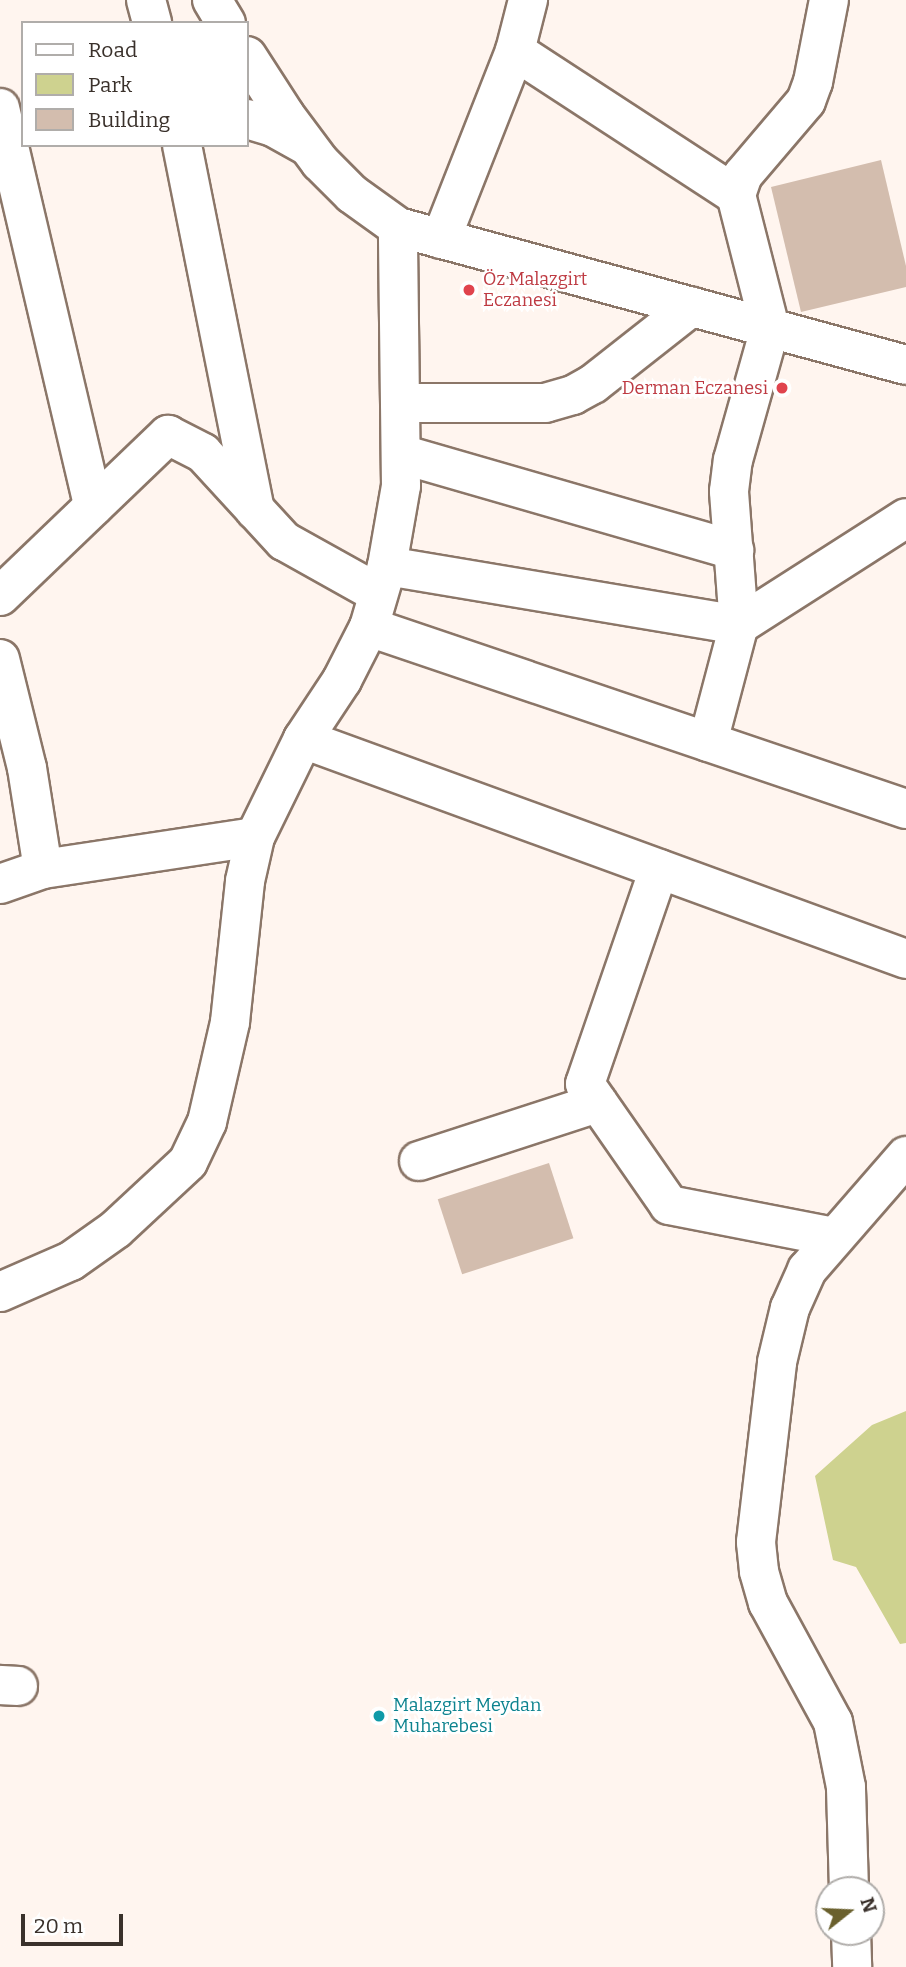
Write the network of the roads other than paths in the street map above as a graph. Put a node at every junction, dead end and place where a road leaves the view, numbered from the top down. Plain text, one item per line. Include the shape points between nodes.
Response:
1 (146, 0) edge
2 (212, 0) edge
3 (528, 0) edge
4 (829, 0) edge
5 (151, 21) edge
6 (225, 21) edge
7 (516, 51) junction
8 (248, 57) edge
9 (0, 108) edge
10 (248, 119) edge
11 (310, 148) junction
12 (187, 151) edge
13 (736, 195) junction
14 (398, 227) junction
15 (441, 239) junction
16 (691, 307) junction
17 (770, 328) junction
18 (906, 365) edge
19 (400, 403) junction
20 (240, 435) junction
21 (203, 453) junction
22 (401, 454) junction
23 (93, 506) junction
24 (256, 512) junction
25 (906, 518) edge
26 (734, 550) junction
27 (378, 595) junction
28 (0, 596) edge
29 (739, 625) junction
30 (0, 659) edge
31 (303, 739) junction
32 (708, 742) junction
33 (906, 809) edge
34 (255, 837) junction
35 (43, 869) junction
36 (659, 869) junction
37 (0, 884) edge
38 (906, 959) edge
39 (598, 1102) junction
40 (906, 1156) edge
41 (419, 1161) dead end
42 (833, 1237) junction
43 (0, 1292) edge
44 (849, 1876) edge
45 (851, 1946) edge
46 (852, 1967) edge

1 - 5 street
2 - 6 street
3 - 7 street
4 - 13 street via 806,101 743,175
7 - 13 street
7 - 15 street
8 - 11 street
9 - 23 street
10 - 11 street via 273,127
11 - 14 street via 352,194
12 - 20 street
13 - 17 street
14 - 15 street
14 - 19 street
15 - 16 street
16 - 17 street
16 - 19 street via 573,395 545,403
17 - 18 street
17 - 26 street via 733,460 729,491
19 - 22 street
20 - 21 street
20 - 24 street
21 - 23 street via 167,435
21 - 24 street
22 - 26 street
22 - 27 street via 401,486
23 - 28 street
24 - 27 street via 284,541
25 - 29 street
26 - 29 street
27 - 29 street
27 - 31 street via 342,680
27 - 32 street
29 - 32 street
30 - 35 street via 27,768
31 - 34 street
31 - 36 street
32 - 33 street
34 - 35 street
34 - 43 street via 217,1089 188,1162 116,1229 71,1261
35 - 37 street
36 - 38 street
36 - 39 street via 585,1084
39 - 41 street
39 - 42 street via 669,1205
40 - 42 street
42 - 44 street via 807,1270 790,1308 777,1362 756,1542 768,1604 836,1732 846,1787
45 - 46 street

